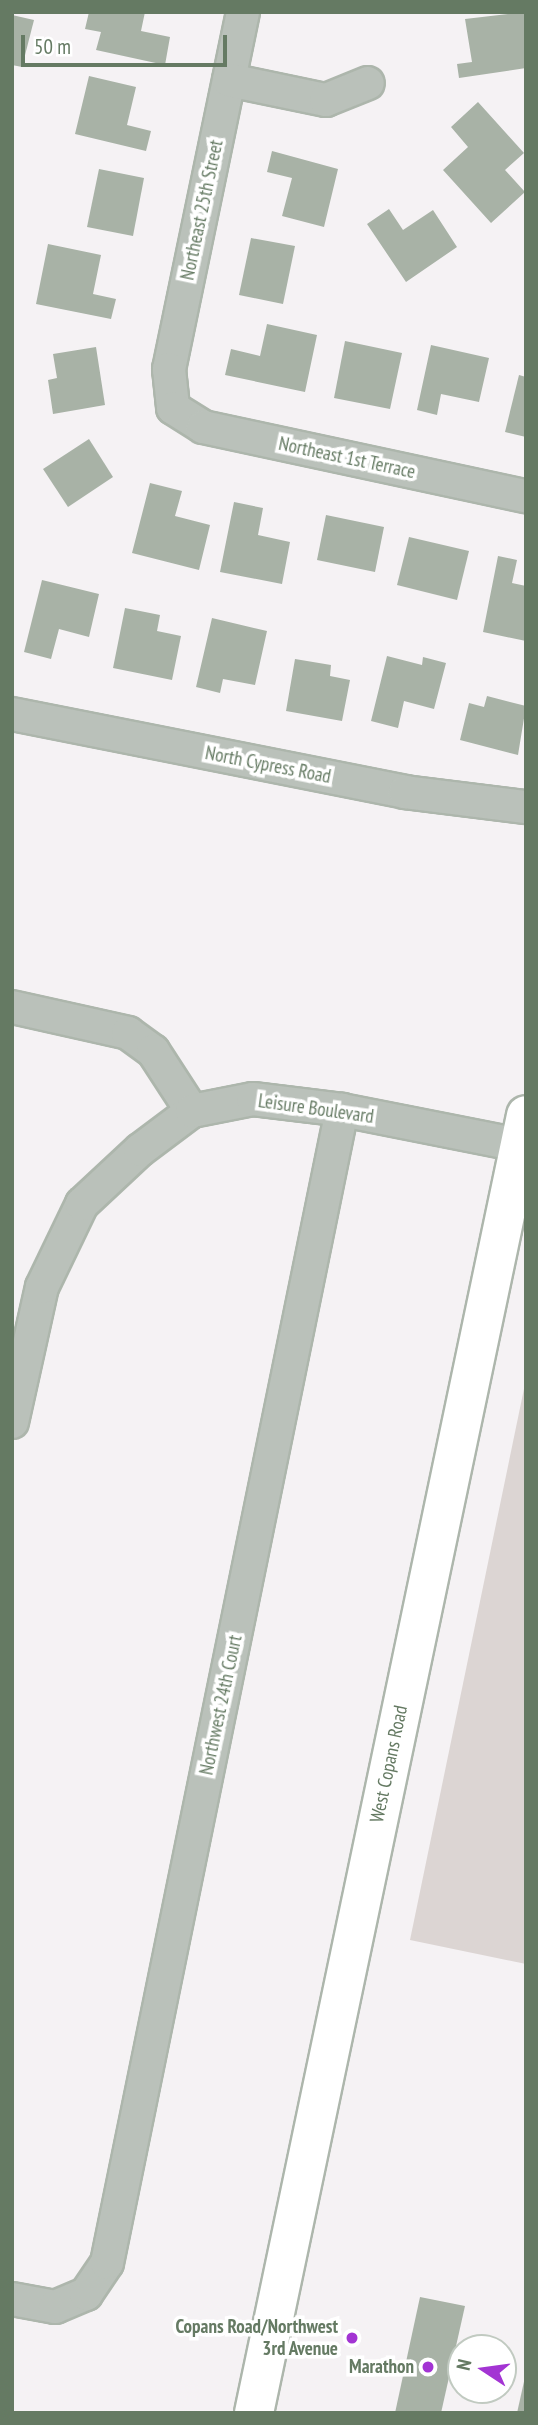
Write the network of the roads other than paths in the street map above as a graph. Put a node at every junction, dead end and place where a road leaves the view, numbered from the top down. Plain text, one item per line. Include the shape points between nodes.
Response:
1 (243, 12) edge
2 (229, 80) junction
3 (368, 83) dead end
4 (173, 408) joint
5 (526, 496) edge
6 (12, 714) edge
7 (526, 807) edge
8 (12, 1007) edge
9 (342, 1110) junction
10 (192, 1111) junction
11 (523, 1130) edge
12 (12, 1422) edge
13 (12, 2299) edge
14 (254, 2413) edge

1 - 2 street, Northeast 25th Street
2 - 3 street via 326,100
2 - 4 street, Northeast 25th Street via 169,369
4 - 5 street, Northeast 1st Terrace via 203,427
6 - 7 street, North Cypress Road via 405,792
8 - 10 street via 128,1033 153,1051
9 - 10 street, Leisure Boulevard via 253,1099
9 - 11 street, Leisure Boulevard
9 - 13 street, Northwest 24th Court via 107,2263 86,2294 55,2307
10 - 12 street, Leisure Boulevard via 140,1150 82,1204 42,1287
11 - 14 main road, West Copans Road

